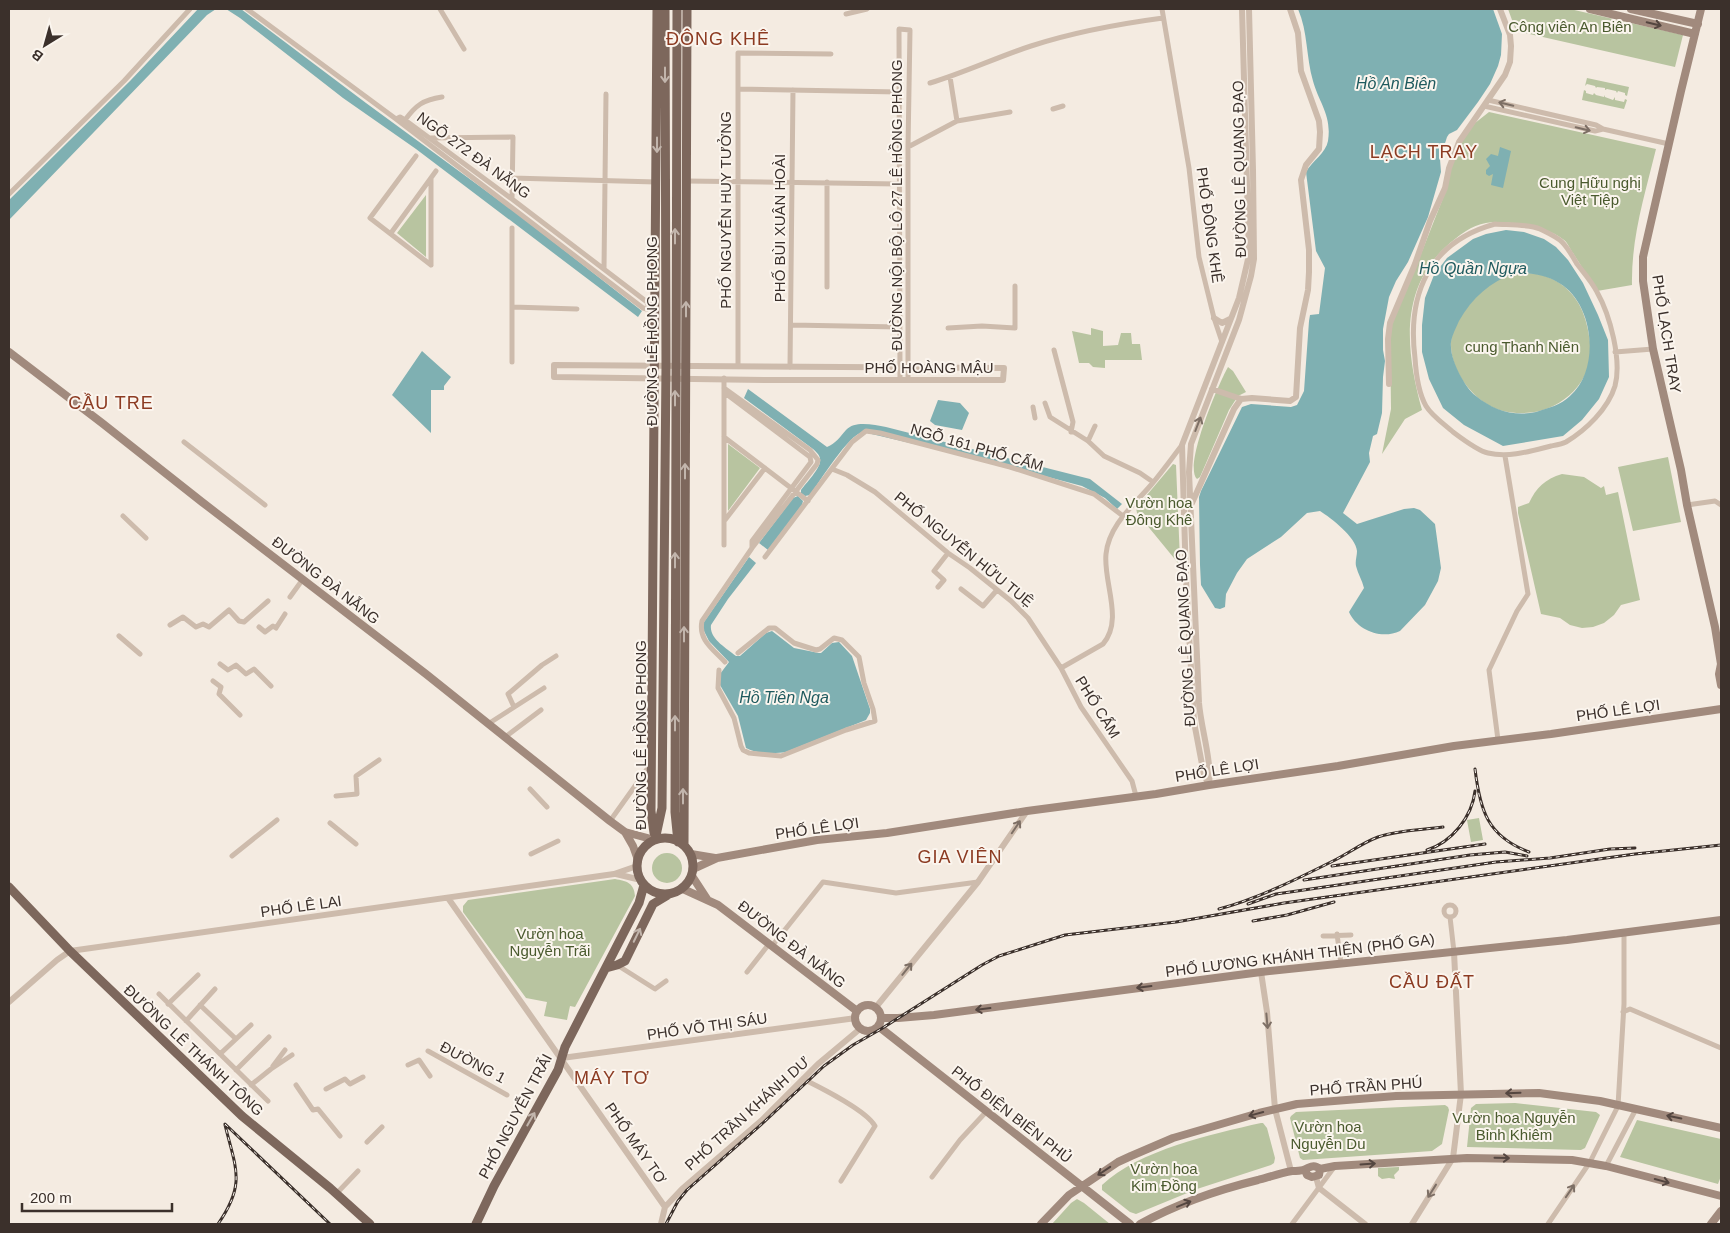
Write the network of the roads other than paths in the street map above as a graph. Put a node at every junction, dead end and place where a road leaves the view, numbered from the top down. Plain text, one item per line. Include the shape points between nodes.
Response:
1 (190, 9) edge
2 (247, 9) edge
3 (440, 9) edge
4 (657, 9) edge
5 (665, 9) edge
6 (677, 9) edge
7 (686, 9) edge
8 (867, 9) edge
9 (1162, 9) edge
10 (1242, 9) edge
11 (1249, 9) edge
12 (1290, 9) edge
13 (1500, 9) edge
14 (1590, 9) edge
15 (1631, 9) edge
16 (1701, 9) edge
17 (846, 14) dead end
18 (1163, 18) junction
19 (1698, 24) junction
20 (1695, 34) junction
21 (464, 49) dead end
22 (831, 54) dead end
23 (899, 68) junction
24 (908, 68) junction
25 (950, 77) junction
26 (930, 83) dead end
27 (738, 89) junction
28 (793, 90) junction
29 (899, 92) junction
30 (606, 94) dead end
31 (442, 97) dead end
32 (1486, 103) junction
33 (1063, 106) dead end
34 (1053, 109) dead end
35 (1536, 111) junction
36 (1010, 112) dead end
37 (1535, 117) junction
38 (1562, 117) junction
39 (396, 119) junction
40 (405, 120) junction
41 (957, 121) junction
42 (1560, 123) junction
43 (1603, 130) junction
44 (430, 138) junction
45 (1668, 144) junction
46 (908, 147) junction
47 (416, 156) dead end
48 (436, 172) dead end
49 (512, 178) junction
50 (431, 179) junction
51 (686, 181) junction
52 (738, 181) junction
53 (605, 182) junction
54 (656, 182) junction
55 (792, 182) junction
56 (827, 182) junction
57 (899, 184) junction
58 (9, 194) edge
59 (512, 199) junction
60 (512, 228) dead end
61 (391, 233) junction
62 (604, 269) junction
63 (1015, 286) dead end
64 (828, 287) dead end
65 (512, 307) junction
66 (577, 309) dead end
67 (652, 312) junction
68 (1214, 318) junction
69 (1232, 318) junction
70 (791, 325) junction
71 (899, 327) junction
72 (948, 328) dead end
73 (1222, 342) junction
74 (1230, 346) junction
75 (1653, 349) junction
76 (1054, 350) dead end
77 (9, 352) edge
78 (1616, 352) junction
79 (512, 362) dead end
80 (654, 366) junction
81 (670, 366) junction
82 (686, 366) junction
83 (738, 366) junction
84 (765, 366) junction
85 (790, 367) junction
86 (900, 367) junction
87 (908, 367) junction
88 (949, 368) junction
89 (654, 378) junction
90 (665, 378) junction
91 (675, 378) junction
92 (686, 378) junction
93 (724, 378) junction
94 (766, 380) junction
95 (900, 380) junction
96 (908, 380) junction
97 (950, 380) junction
98 (1389, 384) dead end
99 (1212, 388) junction
100 (724, 390) junction
101 (1241, 399) junction
102 (1045, 403) dead end
103 (1033, 407) dead end
104 (1035, 418) dead end
105 (1095, 426) dead end
106 (1071, 432) junction
107 (724, 437) junction
108 (1088, 441) junction
109 (184, 442) dead end
110 (1191, 444) junction
111 (1182, 445) junction
112 (1505, 456) junction
113 (764, 468) junction
114 (832, 469) junction
115 (1153, 482) junction
116 (794, 490) junction
117 (808, 501) junction
118 (265, 504) dead end
119 (1687, 505) junction
120 (1721, 505) edge
121 (1190, 506) junction
122 (123, 516) dead end
123 (1123, 516) junction
124 (1185, 518) junction
125 (725, 520) junction
126 (146, 538) dead end
127 (654, 544) junction
128 (664, 544) junction
129 (724, 545) dead end
130 (948, 553) junction
131 (765, 557) dead end
132 (302, 579) junction
133 (938, 587) dead end
134 (961, 589) dead end
135 (997, 590) junction
136 (290, 597) dead end
137 (268, 601) dead end
138 (285, 614) dead end
139 (170, 625) dead end
140 (259, 627) dead end
141 (119, 636) dead end
142 (738, 653) dead end
143 (140, 654) dead end
144 (556, 656) dead end
145 (725, 662) dead end
146 (220, 664) dead end
147 (1721, 664) edge
148 (1061, 668) junction
149 (719, 670) dead end
150 (213, 681) dead end
151 (1721, 684) edge
152 (271, 686) dead end
153 (544, 688) dead end
154 (658, 692) junction
155 (679, 692) junction
156 (514, 707) junction
157 (1721, 709) edge
158 (541, 710) dead end
159 (240, 714) dead end
160 (488, 724) junction
161 (504, 738) junction
162 (1498, 740) junction
163 (379, 760) dead end
164 (652, 763) junction
165 (1209, 785) junction
166 (530, 789) dead end
167 (336, 796) dead end
168 (1136, 796) junction
169 (547, 807) dead end
170 (1027, 810) junction
171 (662, 812) junction
172 (675, 812) junction
173 (277, 820) dead end
174 (610, 821) junction
175 (330, 823) dead end
176 (625, 832) junction
177 (655, 840) junction
178 (558, 841) dead end
179 (681, 843) junction
180 (356, 844) dead end
181 (532, 854) dead end
182 (691, 854) junction
183 (232, 856) dead end
184 (717, 858) junction
185 (637, 863) junction
186 (693, 872) junction
187 (614, 874) junction
188 (642, 882) junction
189 (978, 882) junction
190 (9, 887) edge
191 (682, 889) junction
192 (668, 894) junction
193 (448, 898) junction
194 (708, 900) junction
195 (1450, 917) dead end
196 (1721, 920) edge
197 (1624, 933) junction
198 (1337, 934) junction
199 (1351, 935) dead end
200 (1323, 936) dead end
201 (771, 945) junction
202 (70, 951) junction
203 (1454, 952) junction
204 (1341, 964) junction
205 (617, 965) junction
206 (606, 968) junction
207 (746, 972) dead end
208 (1261, 972) junction
209 (198, 975) dead end
210 (666, 981) dead end
211 (215, 990) dead end
212 (159, 994) dead end
213 (9, 1002) edge
214 (168, 1004) junction
215 (1624, 1004) junction
216 (200, 1005) junction
217 (876, 1007) junction
218 (1630, 1009) junction
219 (1623, 1012) junction
220 (856, 1015) junction
221 (186, 1021) junction
222 (880, 1022) junction
223 (251, 1024) dead end
224 (861, 1028) junction
225 (269, 1037) dead end
226 (236, 1039) junction
227 (1721, 1048) edge
228 (285, 1050) dead end
229 (428, 1052) dead end
230 (220, 1054) junction
231 (292, 1055) dead end
232 (562, 1058) junction
233 (408, 1065) dead end
234 (271, 1069) junction
235 (236, 1070) junction
236 (430, 1076) dead end
237 (363, 1077) dead end
238 (803, 1079) junction
239 (251, 1085) junction
240 (296, 1085) dead end
241 (326, 1088) dead end
242 (1461, 1094) junction
243 (507, 1095) dead end
244 (268, 1101) dead end
245 (1618, 1106) junction
246 (1275, 1108) junction
247 (1636, 1109) junction
248 (986, 1112) junction
249 (382, 1126) dead end
250 (1721, 1128) edge
251 (340, 1136) dead end
252 (367, 1142) dead end
253 (1453, 1158) junction
254 (1590, 1162) junction
255 (1334, 1166) junction
256 (1606, 1166) junction
257 (358, 1171) dead end
258 (1291, 1171) junction
259 (1318, 1173) junction
260 (932, 1176) dead end
261 (841, 1181) dead end
262 (1081, 1186) junction
263 (1319, 1188) junction
264 (336, 1194) junction
265 (1721, 1196) edge
266 (665, 1207) junction
267 (1721, 1211) edge
268 (370, 1224) edge
269 (476, 1224) edge
270 (661, 1224) edge
271 (1041, 1224) edge
272 (1130, 1224) edge
273 (1140, 1224) edge
274 (1292, 1224) edge
275 (1365, 1224) edge
276 (1412, 1224) edge
277 (1548, 1224) edge
278 (1711, 1224) edge

1 - 58 street via 136,68
2 - 39 street, NGÕ 272 ĐÀ NẴNG
3 - 21 street
4 -> 54 main road, ĐƯỜNG LÊ HỒNG PHONG
5 -> 81 main road, ĐƯỜNG LÊ HỒNG PHONG
81 -> 6 main road, ĐƯỜNG LÊ HỒNG PHONG
7 - 51 main road, ĐƯỜNG LÊ HỒNG PHONG
8 - 17 street
9 - 18 street, PHỐ ĐÔNG KHÊ
10 - 69 street, ĐƯỜNG LÊ QUANG ĐẠO via 1249,255 1240,298
11 - 74 street, ĐƯỜNG LÊ QUANG ĐẠO via 1254,259
12 - 101 street via 1298,33 1301,71 1320,132 1319,149 1306,165 1301,180 1309,272 1300,328 1298,384 1296,397 1290,401
13 - 32 street via 1510,35 1510,62
14 -> 20 main road
15 - 19 main road
16 - 19 main road, PHỐ LẠCH TRAY
18 - 25 street via 1050,40
18 - 68 street, PHỐ ĐÔNG KHÊ via 1189,168 1199,257
19 - 20 main road, PHỐ LẠCH TRAY
20 - 45 main road, PHỐ LẠCH TRAY
22 - 27 street, PHỐ NGUYỄN HUY TƯỞNG via 738,53
23 - 24 street
23 - 24 street, ĐƯỜNG NỘI BỘ LÔ 27 LÊ HỒNG PHONG via 899,29 910,30
23 - 29 street
24 - 46 street, ĐƯỜNG NỘI BỘ LÔ 27 LÊ HỒNG PHONG
25 - 26 street
25 - 41 street
27 - 28 street
27 - 52 street, PHỐ NGUYỄN HUY TƯỞNG
28 - 29 street
28 - 55 street, PHỐ BÙI XUÂN HOÀI
29 - 57 street
30 - 53 street
31 - 40 street via 428,99 414,108
35 -> 32 street
32 - 37 street
32 - 98 street via 1455,151 1446,188 1390,323
33 - 34 street
35 - 37 street
35 - 38 street
36 - 41 street
37 - 42 street
38 - 42 street
38 - 43 street via 1596,125
39 - 40 street, NGÕ 272 ĐÀ NẴNG
39 - 67 street
40 - 44 street, NGÕ 272 ĐÀ NẴNG
41 - 46 street
42 -> 43 street via 1595,132
43 - 45 street
44 - 49 street via 513,137
44 - 59 street, NGÕ 272 ĐÀ NẴNG
45 - 75 main road, PHỐ LẠCH TRAY via 1643,257 1642,281
46 - 87 street, ĐƯỜNG NỘI BỘ LÔ 27 LÊ HỒNG PHONG
47 - 61 street via 370,218
48 - 50 street
49 - 53 street
49 - 59 street
50 - 61 street
50 - 61 street via 431,265
51 - 52 street
82 -> 51 main road, ĐƯỜNG LÊ HỒNG PHONG
52 - 55 street
52 - 83 street, PHỐ NGUYỄN HUY TƯỞNG
53 - 54 street
53 - 62 street
54 - 67 main road, ĐƯỜNG LÊ HỒNG PHONG
55 - 56 street
55 - 70 street, PHỐ BÙI XUÂN HOÀI
56 - 57 street
56 - 64 street
57 - 71 street
59 - 62 street, NGÕ 272 ĐÀ NẴNG
60 - 65 street
62 - 67 street, NGÕ 272 ĐÀ NẴNG via 647,302
63 - 72 street via 1015,328
65 - 66 street
65 - 79 street
67 - 80 main road, ĐƯỜNG LÊ HỒNG PHONG
68 - 69 street via 1226,323
68 - 73 street, PHỐ ĐÔNG KHÊ
69 - 73 street, ĐƯỜNG LÊ QUANG ĐẠO
70 - 71 street
70 - 85 street, PHỐ BÙI XUÂN HOÀI
71 - 86 street
73 - 74 street
73 - 111 street
74 - 99 street, ĐƯỜNG LÊ QUANG ĐẠO
75 - 78 street
75 - 119 main road, PHỐ LẠCH TRAY
76 - 106 street via 1073,422
77 - 132 main road, ĐƯỜNG ĐÀ NẴNG
78 - 112 street via 1614,387 1602,412 1565,443
78 - 112 street via 1610,323 1597,291 1562,241 1538,228 1495,224 1476,229 1442,253 1428,271 1413,318 1420,392 1433,414 1459,436 1486,453
80 - 81 street, PHỐ HOÀNG MẬU
80 - 89 main road, ĐƯỜNG LÊ HỒNG PHONG
80 - 89 street, PHỐ HOÀNG MẬU via 554,365 554,377
81 - 82 street, PHỐ HOÀNG MẬU
81 - 90 main road, ĐƯỜNG LÊ HỒNG PHONG
81 - 91 main road, ĐƯỜNG LÊ HỒNG PHONG
82 - 83 street, PHỐ HOÀNG MẬU
82 - 92 main road, ĐƯỜNG LÊ HỒNG PHONG
83 - 84 street, PHỐ HOÀNG MẬU
84 - 85 street, PHỐ HOÀNG MẬU
84 - 94 street
85 - 86 street, PHỐ HOÀNG MẬU
86 - 87 street, PHỐ HOÀNG MẬU
86 - 95 street
87 - 88 street, PHỐ HOÀNG MẬU
87 - 96 street, ĐƯỜNG NỘI BỘ LÔ 27 LÊ HỒNG PHONG
88 - 97 street
88 - 97 street, PHỐ HOÀNG MẬU via 1004,368 1003,380
89 - 90 street, PHỐ HOÀNG MẬU
89 - 127 main road, ĐƯỜNG LÊ HỒNG PHONG
90 - 91 street, PHỐ HOÀNG MẬU
90 - 128 main road, ĐƯỜNG LÊ HỒNG PHONG
91 - 92 street, PHỐ HOÀNG MẬU
155 -> 91 main road, ĐƯỜNG LÊ HỒNG PHONG
92 - 93 street, PHỐ HOÀNG MẬU
155 -> 92 main road, ĐƯỜNG LÊ HỒNG PHONG
93 - 94 street, PHỐ HOÀNG MẬU
93 - 100 street
94 - 95 street, PHỐ HOÀNG MẬU
95 - 96 street, PHỐ HOÀNG MẬU
96 - 97 street, PHỐ HOÀNG MẬU
99 - 101 street
110 -> 99 street, ĐƯỜNG LÊ QUANG ĐẠO
100 - 107 street
100 - 116 street via 810,457 810,465
101 - 121 street
102 - 106 street via 1050,417
103 - 104 street
105 - 108 street
106 - 108 street
107 - 113 street
107 - 125 street
108 - 115 street via 1104,456
109 - 118 street
110 - 111 street
110 - 121 street, ĐƯỜNG LÊ QUANG ĐẠO via 1188,472
111 - 115 street
111 - 124 street, ĐƯỜNG LÊ QUANG ĐẠO
112 - 162 street via 1528,594 1489,670
113 - 116 street
113 - 125 street
114 - 117 street
114 - 123 street, NGÕ 161 PHỐ CẤM via 852,442 866,431 880,433 1092,490
114 - 130 street, PHỐ NGUYỄN HỮU TUỆ via 875,492
115 - 123 street, PHỐ CẤM
116 - 117 street
116 - 145 street via 702,621 704,639
117 - 131 street
119 - 120 street via 1715,500
119 - 147 main road, PHỐ LẠCH TRAY
121 - 124 street
121 - 165 street, ĐƯỜNG LÊ QUANG ĐẠO via 1200,720 1210,773
122 - 126 street
123 - 148 street, PHỐ CẤM via 1108,542 1106,556 1112,604 1108,638
124 - 165 street, ĐƯỜNG LÊ QUANG ĐẠO via 1194,722 1204,775
125 - 129 street
127 - 128 main road
127 - 154 main road, ĐƯỜNG LÊ HỒNG PHONG
128 - 154 main road, ĐƯỜNG LÊ HỒNG PHONG
130 - 133 street via 934,571 944,580
130 - 135 street, PHỐ NGUYỄN HỮU TUỆ
132 - 136 street
132 - 160 main road, ĐƯỜNG ĐÀ NẴNG
134 - 135 street via 983,606
135 - 148 street, PHỐ NGUYỄN HỮU TUỆ via 1028,618
137 - 139 street via 244,622 229,610 209,627 203,624 196,627 183,616
138 - 140 street via 276,628 272,626 266,632
141 - 143 street
142 - 149 street via 769,628 775,628 798,645 816,650 839,638 859,657 875,721 780,756 749,753 741,746 734,718 718,688
144 - 156 street via 508,694
146 - 152 street via 228,670 236,665 246,674 254,669
147 - 151 main road, PHỐ LẠCH TRAY
148 - 168 street, PHỐ CẤM via 1081,707 1132,781
150 - 159 street via 221,687 218,694
153 - 156 street
154 - 164 main road, ĐƯỜNG LÊ HỒNG PHONG
154 - 171 main road, ĐƯỜNG LÊ HỒNG PHONG
172 -> 155 main road, ĐƯỜNG LÊ HỒNG PHONG
179 -> 155 main road, ĐƯỜNG LÊ HỒNG PHONG
156 - 160 street
157 - 162 main road, PHỐ LÊ LỢI
158 - 161 street
160 - 161 main road, ĐƯỜNG ĐÀ NẴNG
161 - 174 main road, ĐƯỜNG ĐÀ NẴNG
162 - 165 main road, PHỐ LÊ LỢI
163 - 167 street via 356,776 357,794
164 - 174 street
164 - 177 main road, ĐƯỜNG LÊ HỒNG PHONG via 651,812
165 - 168 main road, PHỐ LÊ LỢI
166 - 169 street
168 - 170 main road, PHỐ LÊ LỢI
170 - 184 main road, PHỐ LÊ LỢI
189 -> 170 street
171 - 172 main road via 668,818
171 - 177 main road, ĐƯỜNG LÊ HỒNG PHONG
172 - 179 main road, ĐƯỜNG LÊ HỒNG PHONG
173 - 183 street
174 - 176 main road, ĐƯỜNG ĐÀ NẴNG
175 - 180 street
176 - 177 main road, ĐƯỜNG ĐÀ NẴNG
176 - 185 main road, ĐƯỜNG ĐÀ NẴNG
177 - 179 main road via 667,838
177 - 185 main road via 641,852
178 - 181 street
179 - 182 main road
182 - 184 main road, PHỐ LÊ LỢI
182 - 186 main road
184 - 186 main road, PHỐ LÊ LỢI
185 - 187 street, PHỐ LÊ LAI
185 - 188 main road
186 - 191 main road
186 - 194 main road, ĐƯỜNG ĐÀ NẴNG
187 - 188 street, PHỐ LÊ LAI
187 - 193 street, PHỐ LÊ LAI
188 - 192 main road via 655,893
188 - 206 main road, PHỐ NGUYỄN TRÃI via 640,904
189 - 201 street via 896,893 823,882
217 -> 189 street
190 - 202 main road, ĐƯỜNG LÊ THÁNH TÔNG
191 - 192 main road
191 - 194 main road, ĐƯỜNG ĐÀ NẴNG
205 -> 192 main road via 625,961 653,904
193 - 202 street, PHỐ LÊ LAI
193 - 232 street, PHỐ MÁY TƠ
194 - 201 main road, ĐƯỜNG ĐÀ NẴNG via 718,904
195 - 203 street
196 - 197 main road, PHỐ LƯƠNG KHÁNH THIỆN (PHỐ GA)
197 - 203 main road, PHỐ LƯƠNG KHÁNH THIỆN (PHỐ GA)
197 - 215 street
198 - 199 street
198 - 200 street
198 - 204 street
201 - 207 street
201 - 220 main road, ĐƯỜNG ĐÀ NẴNG
202 - 213 street, PHỐ LÊ LAI
202 - 264 main road, ĐƯỜNG LÊ THÁNH TÔNG via 242,1116
203 - 204 main road, PHỐ LƯƠNG KHÁNH THIỆN (PHỐ GA)
203 - 242 street
204 - 208 main road, PHỐ LƯƠNG KHÁNH THIỆN (PHỐ GA)
205 - 206 main road
205 - 210 street via 655,989
206 - 232 main road, PHỐ NGUYỄN TRÃI
208 -> 222 main road, PHỐ LƯƠNG KHÁNH THIỆN (PHỐ GA)
208 -> 246 street
209 - 214 street
211 - 216 street
212 - 214 street
214 - 221 street
215 - 218 street
215 - 219 street
216 - 221 street
216 - 226 street
217 - 220 main road via 865,1005
217 - 222 main road via 881,1014
218 - 219 street
218 - 227 street
219 - 245 street
220 - 224 main road
220 - 232 street, PHỐ VÕ THỊ SÁU
221 - 230 street
222 - 224 main road via 869,1030
222 - 248 main road, PHỐ ĐIỆN BIÊN PHỦ
223 - 226 street
224 - 238 street, PHỐ TRẦN KHÁNH DƯ
225 - 235 street
226 - 230 street
228 - 234 street
229 - 243 street, ĐƯỜNG 1
230 - 235 street
231 - 234 street
232 - 266 street, PHỐ MÁY TƠ
269 -> 232 main road, PHỐ NGUYỄN TRÃI
233 - 236 street via 419,1060
234 - 239 street
235 - 239 street
237 - 241 street via 350,1084 345,1079
238 - 261 street via 839,1098 875,1126
238 - 266 street, PHỐ TRẦN KHÁNH DƯ
239 - 244 street
240 - 251 street via 313,1110 318,1109
245 -> 242 main road, PHỐ TRẦN PHÚ via 1538,1093
242 - 246 main road, PHỐ TRẦN PHÚ via 1352,1099
242 - 253 street
245 - 247 main road, PHỐ TRẦN PHÚ
245 - 254 street
246 - 258 street
246 -> 262 main road, PHỐ TRẦN PHÚ via 1144,1150
250 -> 247 main road, PHỐ TRẦN PHÚ
247 - 256 street
248 - 260 street
248 - 262 main road, PHỐ ĐIỆN BIÊN PHỦ
249 - 252 street
253 -> 254 main road
255 -> 253 main road
253 -> 276 street
254 - 256 main road
277 -> 254 street
255 - 259 main road
255 - 263 street
256 -> 265 main road
257 - 264 street
258 - 259 main road via 1313,1166
273 -> 258 main road via 1200,1197
259 - 263 street
262 - 271 main road, PHỐ TRẦN PHÚ
262 - 272 main road, PHỐ ĐIỆN BIÊN PHỦ
263 - 274 street
263 - 275 street
264 - 268 main road, ĐƯỜNG LÊ THÁNH TÔNG
266 - 270 street
267 - 278 main road

